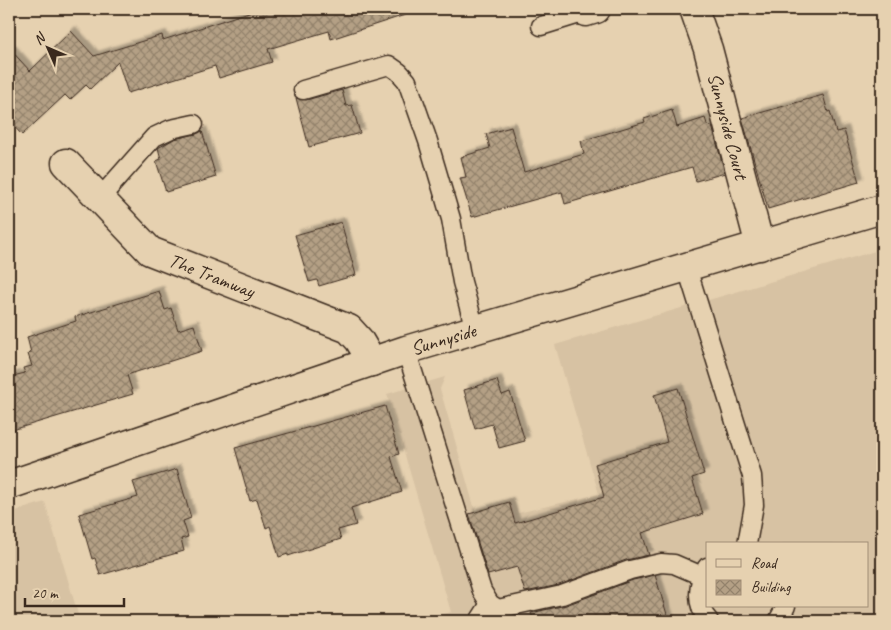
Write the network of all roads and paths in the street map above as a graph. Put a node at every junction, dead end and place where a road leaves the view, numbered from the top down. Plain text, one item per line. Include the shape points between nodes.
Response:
1 (694, 9) edge
2 (591, 10) edge
3 (541, 26) dead end
4 (302, 90) dead end
5 (194, 124) dead end
6 (66, 163) dead end
7 (100, 198) junction
8 (882, 209) edge
9 (760, 246) junction
10 (687, 268) junction
11 (475, 329) junction
12 (406, 350) junction
13 (372, 362) junction
14 (9, 484) edge
15 (747, 542) edge
16 (705, 571) edge
17 (490, 604) junction
18 (785, 608) edge
19 (479, 621) edge
20 (709, 621) edge
21 (778, 621) edge

1 - 9 street, Sunnyside Court via 708,48
2 - 3 lane
4 - 11 lane via 389,66 407,81 451,219 462,282
5 - 7 lane via 170,129 154,137
6 - 7 street, The Tramway
7 - 13 street, The Tramway via 150,252 349,329
8 - 9 street, Sunnyside
9 - 10 street, Sunnyside
10 - 11 street, Sunnyside
10 - 15 lane via 752,476 754,505
11 - 12 street, Sunnyside
12 - 13 street, Sunnyside
12 - 17 lane via 482,591
13 - 14 street, Sunnyside
16 - 17 lane via 661,563 630,570 562,595 498,609
16 - 20 lane via 699,586 699,598
17 - 19 lane
18 - 21 lane

